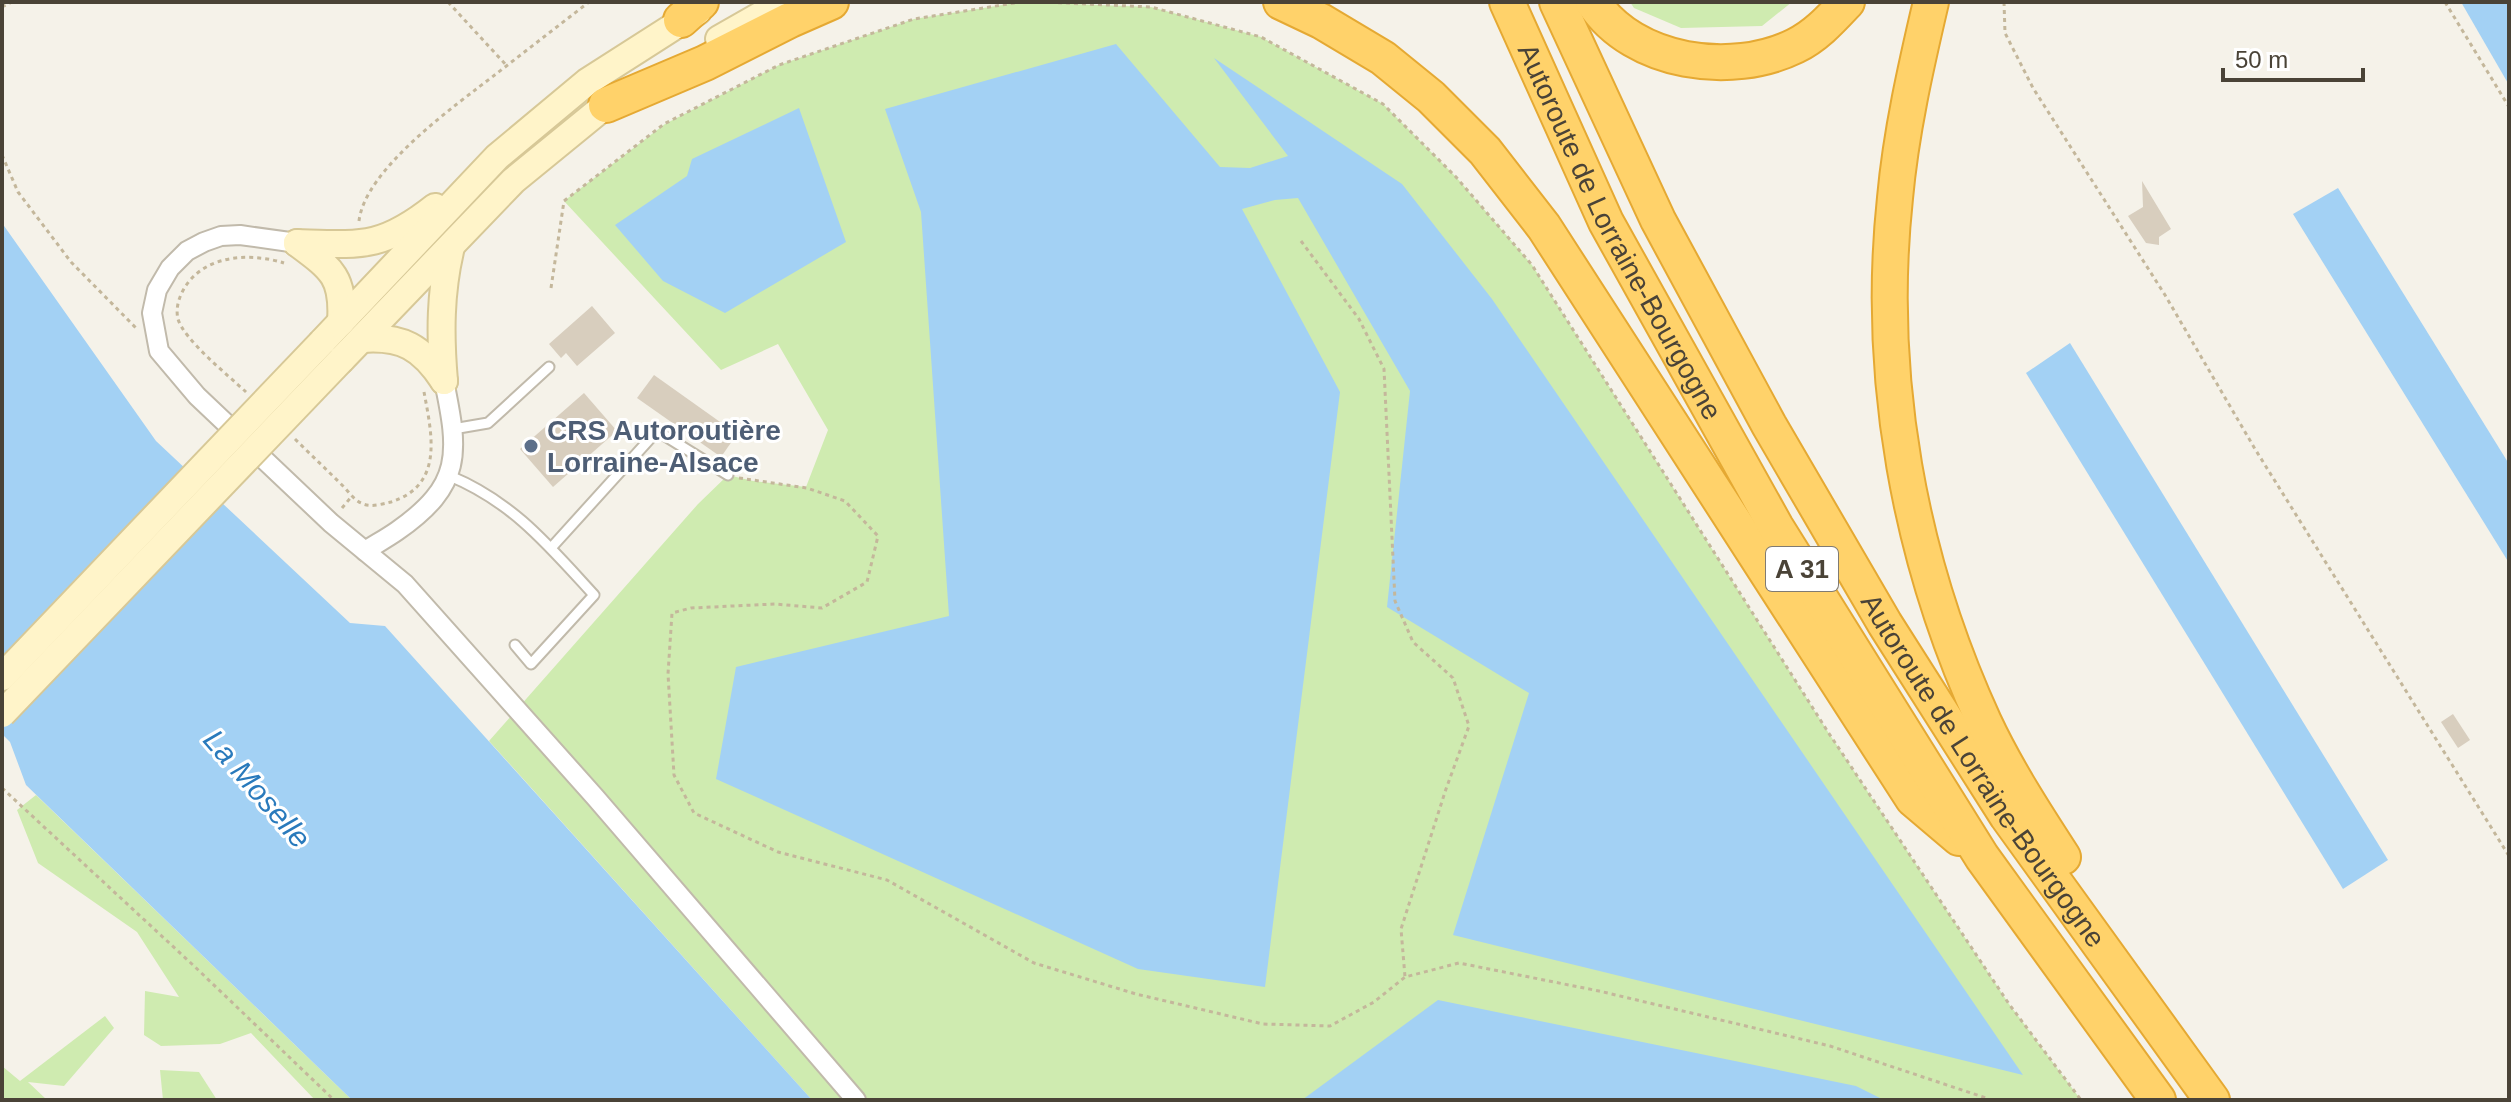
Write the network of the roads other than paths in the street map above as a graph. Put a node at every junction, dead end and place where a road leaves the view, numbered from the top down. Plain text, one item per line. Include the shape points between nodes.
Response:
1 (714, 2) edge
2 (784, 2) edge
3 (831, 2) edge
4 (1281, 2) edge
5 (1486, 2) edge
6 (1507, 2) edge
7 (1557, 2) edge
8 (1593, 2) edge
9 (1847, 2) edge
10 (1931, 2) edge
11 (691, 11) edge
12 (606, 105) junction
13 (497, 157) junction
14 (1606, 222) junction
15 (451, 247) junction
16 (293, 254) junction
17 (341, 322) junction
18 (362, 339) junction
19 (331, 351) junction
20 (549, 367) dead end
21 (433, 380) junction
22 (453, 429) junction
23 (728, 475) road end
24 (450, 476) junction
25 (551, 548) junction
26 (365, 551) junction
27 (515, 645) dead end
28 (2, 677) edge
29 (2, 714) edge
30 (1982, 857) junction
31 (2202, 1087) edge
32 (856, 1100) edge
33 (2158, 1100) edge

1 - 11 main road
2 - 12 main road
3 - 12 highway
4 - 30 highway via 1383,58 1485,151 1544,227 1913,799
5 - 14 highway
6 - 14 highway, Autoroute de Lorraine-Bourgogne / A 31
7 - 31 highway, Autoroute de Lorraine-Bourgogne / A 31 via 1658,220 1863,588 2007,816
8 - 9 highway via 1622,32 1649,48 1681,60 1715,63 1795,46 1823,28
10 - 31 highway via 1900,165 1890,262 1897,422 1918,537 1949,634 1992,737
11 - 13 main road via 587,82
12 - 15 main road via 513,181
13 - 16 main road via 412,225 387,238
13 - 17 main road
14 - 30 highway, Autoroute de Lorraine-Bourgogne / A 31 via 1776,527
15 - 18 main road
15 - 21 main road
16 - 17 main road via 319,259 335,276
16 - 26 street via 281,239 240,235 221,236 187,251 157,290 154,334 159,351 197,396
17 - 19 main road
18 - 19 main road
18 - 21 main road via 410,345 433,365
19 - 28 main road, bridge
19 - 29 main road, bridge
20 - 22 lane via 488,423
21 - 22 street
22 - 24 street
23 - 25 lane via 657,431
24 - 25 lane via 486,493
24 - 26 street via 415,518
25 - 27 lane via 594,595 531,664
26 - 32 street via 405,584
30 - 33 highway, Autoroute de Lorraine-Bourgogne / A 31

